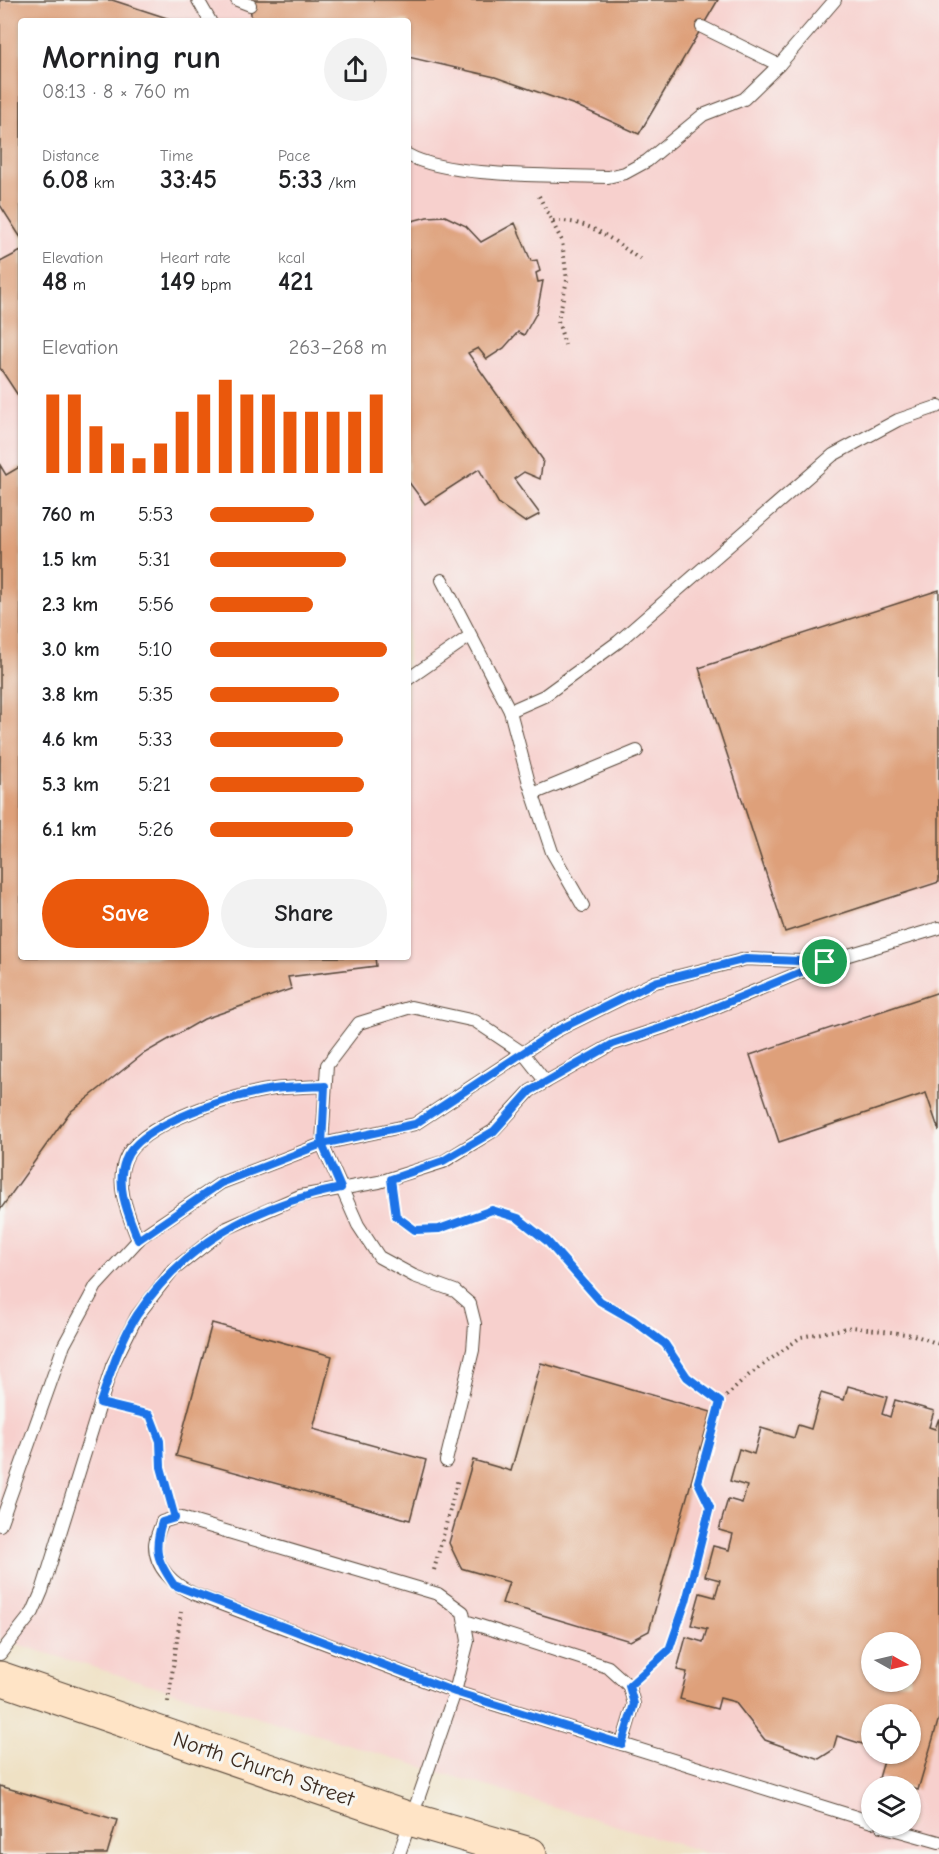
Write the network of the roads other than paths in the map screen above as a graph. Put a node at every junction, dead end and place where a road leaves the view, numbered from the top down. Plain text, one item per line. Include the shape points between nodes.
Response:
1 (198, 0) edge
2 (237, 0) edge
3 (835, 0) edge
4 (250, 5) dead end
5 (208, 18) edge
6 (702, 27) dead end
7 (779, 65) junction
8 (411, 156) edge
9 (939, 406) edge
10 (442, 580) dead end
11 (470, 636) junction
12 (411, 677) edge
13 (510, 711) junction
14 (637, 751) dead end
15 (533, 794) junction
16 (583, 906) dead end
17 (939, 928) edge
18 (825, 962) junction
19 (523, 1053) junction
20 (546, 1082) junction
21 (325, 1086) junction
22 (322, 1144) junction
23 (341, 1188) junction
24 (138, 1240) junction
25 (446, 1461) road end
26 (0, 1525) edge
27 (465, 1621) junction
28 (0, 1654) edge
29 (0, 1678) edge
30 (455, 1692) junction
31 (622, 1744) junction
32 (861, 1819) edge
33 (413, 1820) junction
34 (918, 1836) edge
35 (939, 1842) edge
36 (399, 1854) edge
37 (530, 1854) edge

1 - 5 lane
2 - 4 lane
3 - 7 lane
6 - 7 lane
7 - 8 lane via 744,99 703,115 647,161 625,173 608,177 529,174 434,166
9 - 13 lane via 898,420 833,455 618,642 544,696
10 - 11 lane
11 - 12 lane
11 - 13 lane
13 - 15 lane
14 - 15 lane
15 - 16 lane via 552,852
17 - 18 lane
18 - 19 lane via 746,959 655,982 556,1031
18 - 20 lane via 685,1020 613,1044
19 - 20 lane
19 - 21 lane via 475,1020 411,1007 359,1023 327,1065
19 - 22 lane via 415,1124
20 - 23 lane via 530,1091 494,1131 443,1161 391,1179
21 - 22 lane
21 - 24 lane via 273,1089 198,1110 146,1135 128,1154 122,1179 123,1197
22 - 23 lane
22 - 24 lane via 221,1183
23 - 25 lane via 379,1257 414,1276 455,1291 470,1304 475,1324 473,1350
23 - 28 lane via 300,1196 225,1229 172,1270 136,1316 112,1366 42,1591 33,1612
24 - 26 lane via 96,1286 64,1345
27 - 30 lane via 468,1641
27 - 30 lane via 463,1612 438,1594 175,1518 162,1522 155,1544 161,1565 174,1585
27 - 31 lane via 608,1667 629,1686 634,1704
29 - 33 main road, North Church Street
30 - 31 lane
30 - 33 lane
31 - 32 lane
33 - 36 lane
33 - 37 main road, North Church Street
34 - 35 lane

